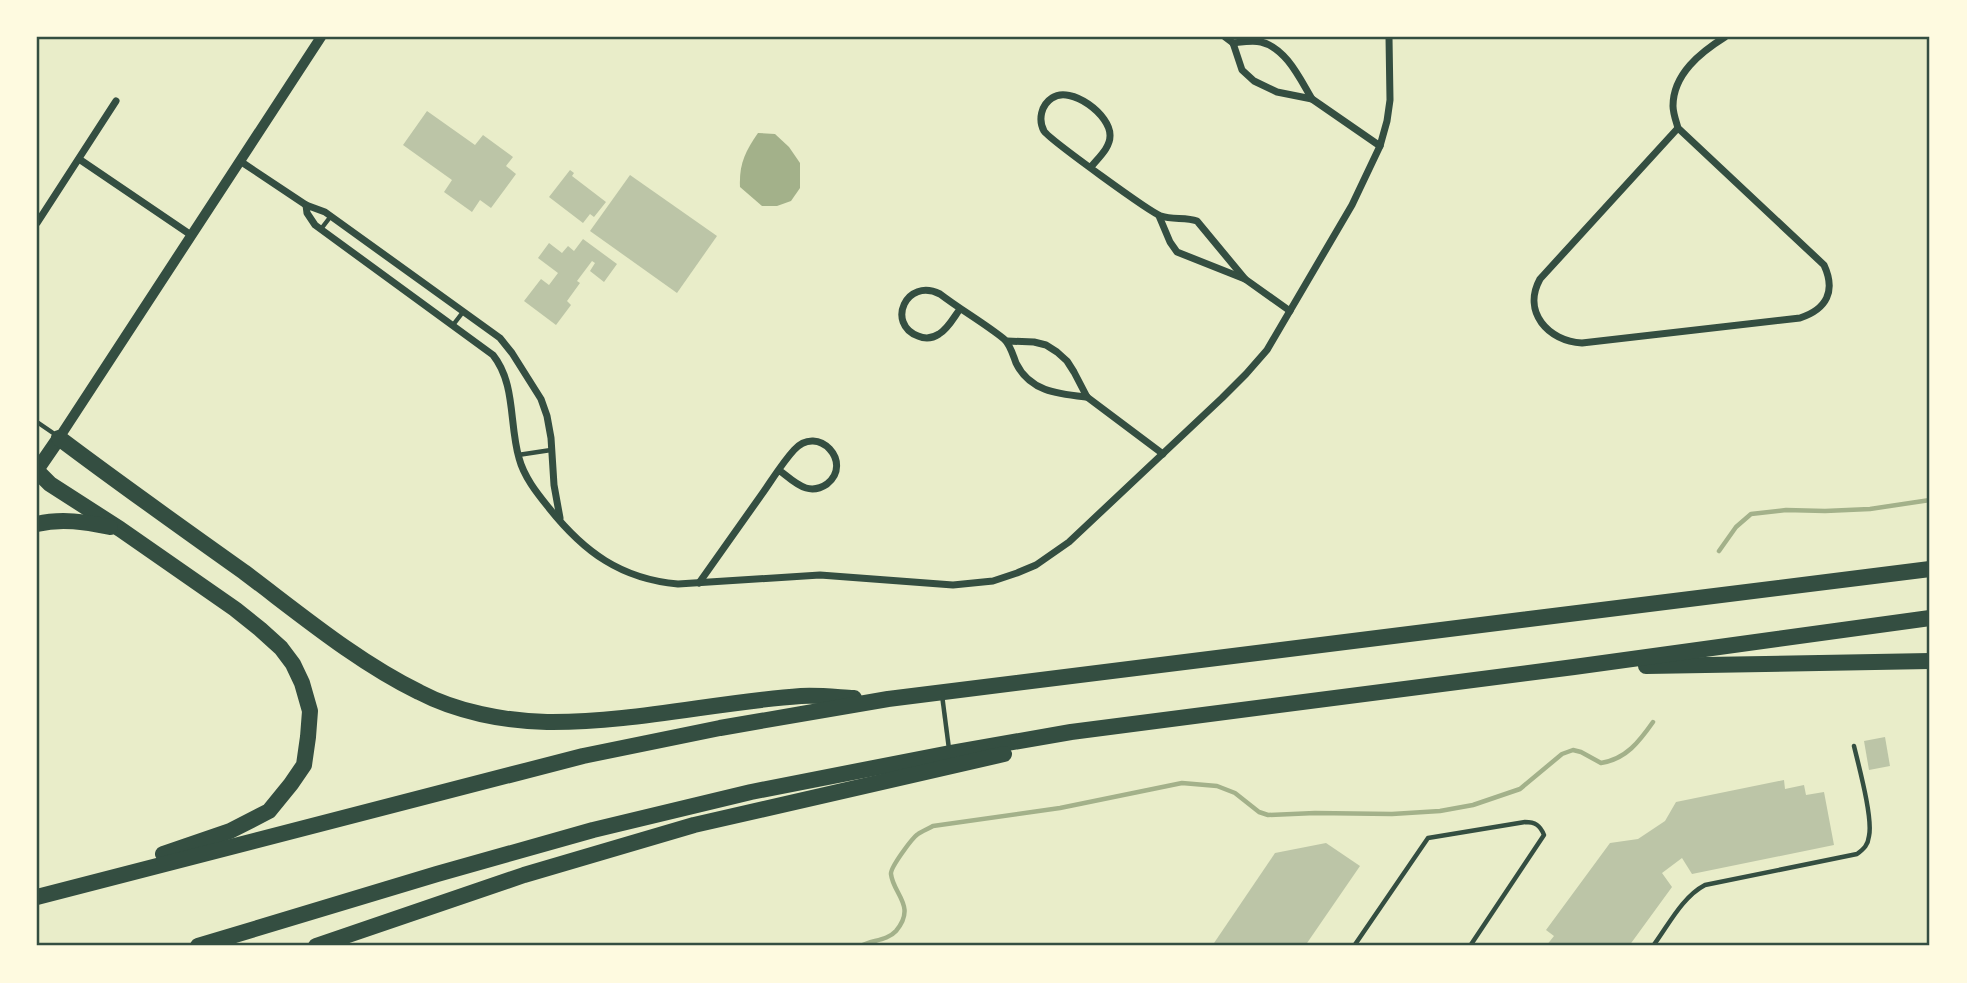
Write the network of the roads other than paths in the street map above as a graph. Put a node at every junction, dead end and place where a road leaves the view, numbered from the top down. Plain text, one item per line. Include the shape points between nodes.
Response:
1 (321, 37) edge
2 (1225, 37) edge
3 (1389, 37) edge
4 (1725, 37) edge
5 (1233, 43) junction
6 (1312, 99) junction
7 (116, 101) dead end
8 (1678, 128) junction
9 (1380, 146) junction
10 (79, 159) junction
11 (240, 161) junction
12 (1091, 167) junction
13 (306, 205) junction
14 (331, 216) junction
15 (1159, 216) junction
16 (37, 223) edge
17 (321, 229) junction
18 (191, 234) junction
19 (1245, 279) junction
20 (960, 309) junction
21 (1290, 310) junction
22 (463, 312) junction
23 (453, 325) junction
24 (1007, 341) junction
25 (1087, 397) junction
26 (37, 422) edge
27 (59, 438) junction
28 (551, 450) junction
29 (1163, 454) junction
30 (518, 455) junction
31 (779, 470) junction
32 (37, 471) edge
33 (561, 522) junction
34 (37, 524) edge
35 (120, 529) junction
36 (1930, 569) edge
37 (699, 583) junction
38 (1930, 618) edge
39 (1930, 661) edge
40 (1574, 667) junction
41 (941, 693) junction
42 (888, 699) junction
43 (1071, 732) junction
44 (1854, 746) dead end
45 (950, 753) junction
46 (37, 895) edge
47 (198, 946) edge
48 (316, 946) edge
49 (1354, 946) edge
50 (1469, 946) edge
51 (1653, 946) edge

1 - 11 street
2 - 5 street
3 - 9 street via 1390,100
4 - 8 street via 1684,71 1673,106
5 - 6 street via 1247,76 1277,92
5 - 6 street via 1270,45 1294,69
6 - 9 street
7 - 10 street
8 - 8 street via 1824,265 1830,284 1825,303 1800,318 1583,344 1558,337 1535,312 1534,290 1540,279
9 - 21 street via 1352,205
10 - 16 street
10 - 18 street
11 - 13 street
11 - 18 street
12 - 12 street via 1044,131 1041,116 1053,97 1078,97 1106,121 1109,143
12 - 15 street
13 - 14 street
13 - 17 street via 311,221
14 - 17 lane
14 - 22 street
15 - 19 street via 1177,252
15 - 19 street via 1197,221
17 - 23 street
18 - 27 street
19 - 21 street
20 - 20 street via 926,290 906,300 902,316 909,331 923,338 945,329
20 - 24 street
21 - 29 street via 1247,374
22 - 23 lane
22 - 28 street via 500,338 523,368 547,416
23 - 30 street via 499,362
24 - 25 street via 1046,345 1057,352
24 - 25 street via 1018,366 1035,385
25 - 29 street
26 - 27 lane
27 - 32 main road
27 - 42 highway via 362,659 447,704 507,719 546,722 803,696
28 - 30 lane
28 - 33 street
29 - 37 street via 1054,554 993,581 946,585 799,575
30 - 33 street via 527,477
31 - 31 street via 807,441 823,443 836,461 834,477 814,489
31 - 37 street
32 - 35 highway
33 - 37 street via 588,549 620,570 659,583
34 - 35 highway via 83,521
35 - 46 highway via 281,648 302,683 310,711 304,765 270,811 230,831 142,861 105,868
36 - 41 highway
38 - 40 highway
39 - 40 highway
40 - 43 highway
41 - 42 highway
41 - 45 lane
42 - 46 highway via 583,756
43 - 45 highway
43 - 48 highway via 1011,752 694,825 524,875
44 - 51 lane via 1870,822 1865,848 1857,854 1705,885 1688,897
45 - 47 highway via 751,792 593,830
49 - 50 lane via 1428,838 1535,822 1544,835

